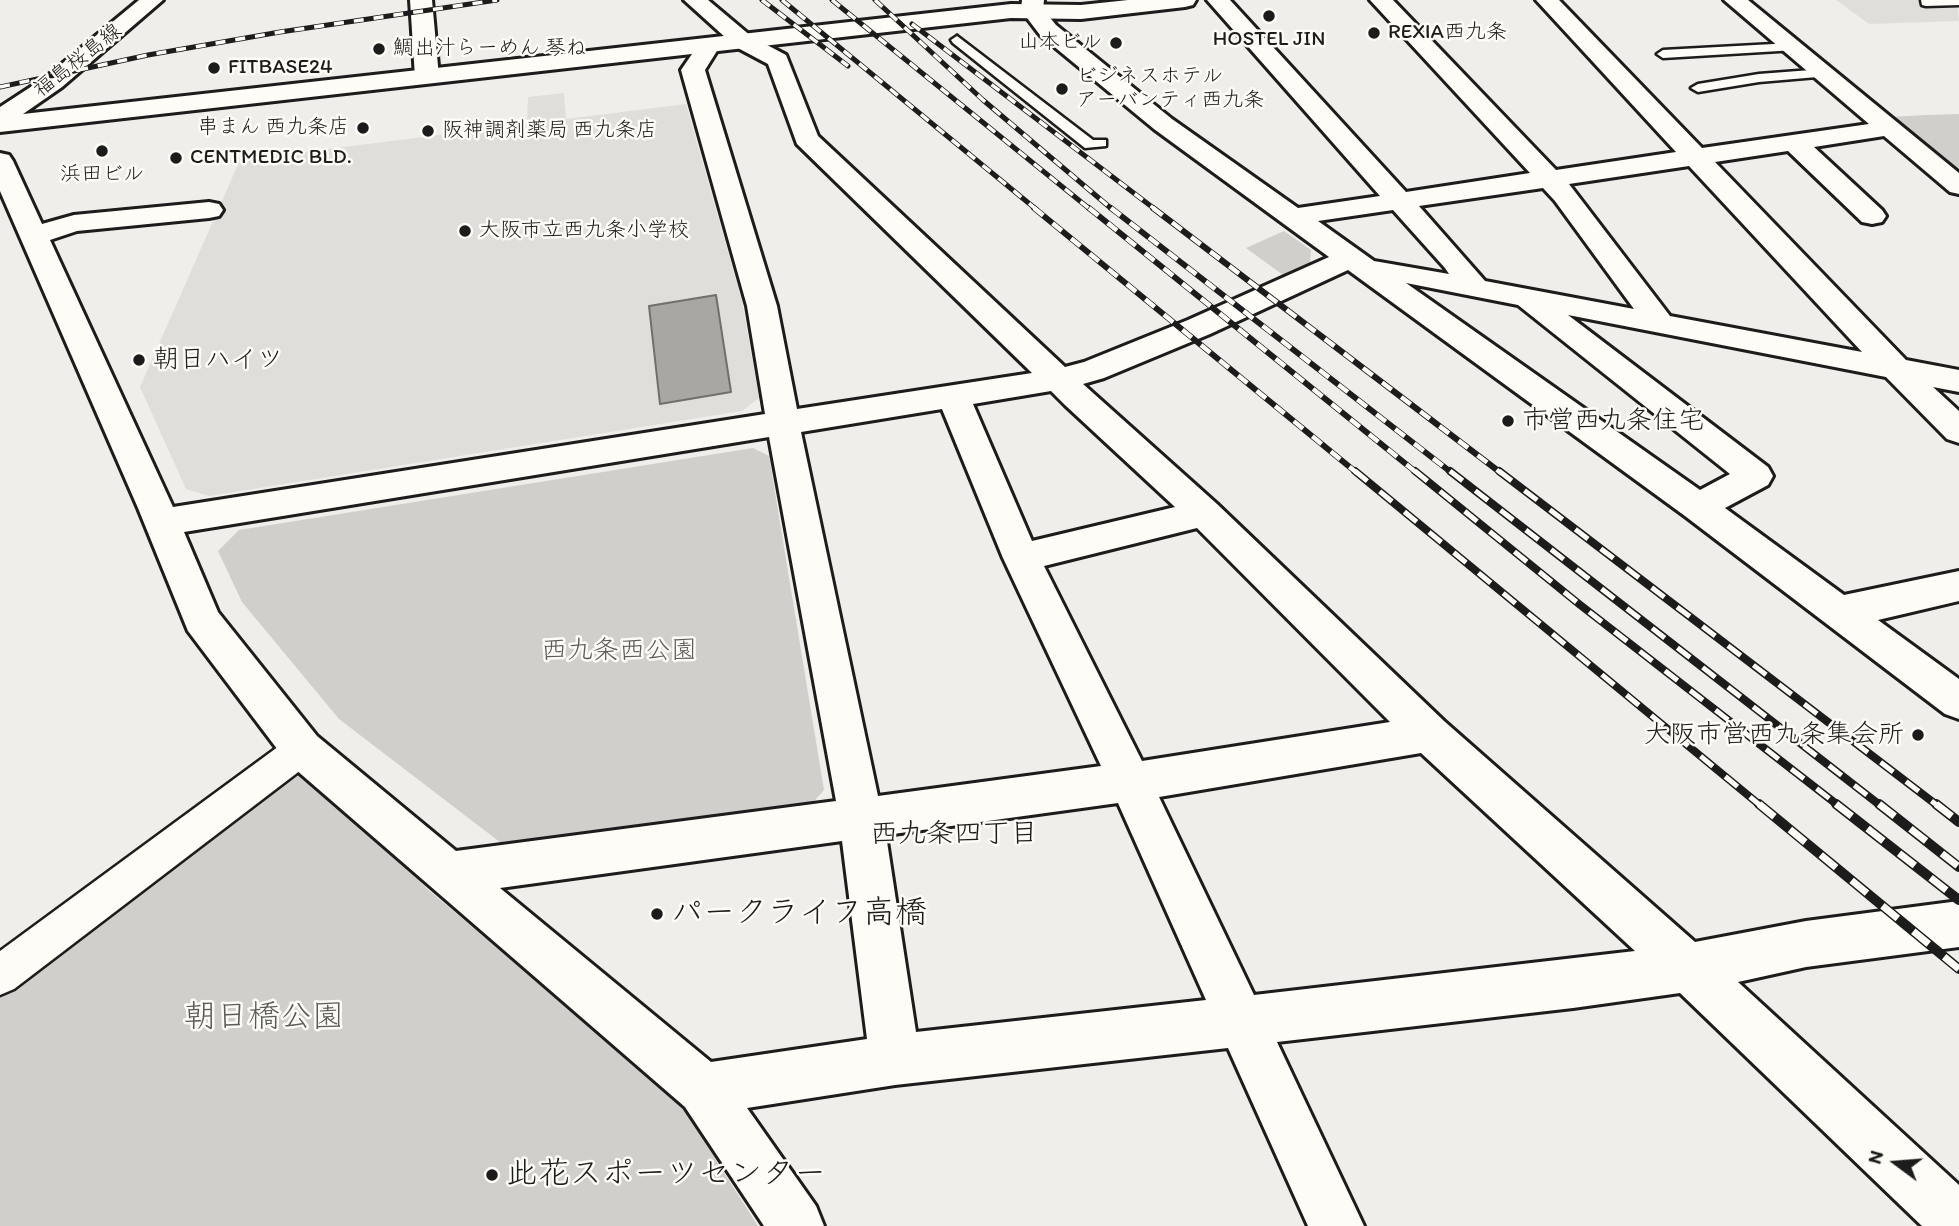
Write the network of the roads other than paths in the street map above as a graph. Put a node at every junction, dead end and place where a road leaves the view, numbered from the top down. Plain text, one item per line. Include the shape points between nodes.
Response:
1 (122, 0) edge
2 (152, 0) edge
3 (421, 0) edge
4 (695, 0) edge
5 (1065, 0) edge
6 (1185, 0) edge
7 (1218, 0) edge
8 (1381, 0) edge
9 (1547, 0) edge
10 (1735, 0) edge
11 (1959, 1) edge
12 (1926, 2) dead end
13 (1033, 5) edge
14 (957, 40) dead end
15 (726, 44) junction
16 (1792, 47) junction
17 (1663, 54) dead end
18 (1824, 73) junction
19 (427, 77) junction
20 (1698, 88) dead end
21 (0, 113) edge
22 (0, 118) edge
23 (0, 124) edge
24 (1890, 128) junction
25 (1794, 142) junction
26 (1101, 143) dead end
27 (1696, 158) junction
28 (0, 161) edge
29 (1550, 178) junction
30 (1959, 186) edge
31 (1399, 201) junction
32 (209, 210) dead end
33 (1872, 216) dead end
34 (1291, 217) junction
35 (33, 236) junction
36 (1358, 262) junction
37 (1475, 288) junction
38 (1527, 299) junction
39 (1660, 323) junction
40 (1894, 367) junction
41 (1059, 379) junction
42 (1959, 382) edge
43 (954, 398) junction
44 (783, 423) junction
45 (1959, 431) edge
46 (1698, 507) junction
47 (1204, 513) junction
48 (162, 522) junction
49 (1021, 558) junction
50 (1959, 586) edge
51 (1839, 611) junction
52 (1959, 702) edge
53 (1429, 734) junction
54 (302, 749) junction
55 (1130, 782) junction
56 (862, 817) junction
57 (450, 873) junction
58 (1959, 924) edge
59 (1688, 968) junction
60 (0, 975) edge
61 (1240, 1020) junction
62 (895, 1060) junction
63 (703, 1089) junction
64 (1959, 1223) edge
65 (796, 1226) edge
66 (1336, 1226) edge

1 - 21 street, 福島桜島線 via 44,62
2 - 22 street, 福島桜島線 via 54,82
3 - 19 street
4 - 15 street
5 - 13 street
6 - 13 street via 1081,12
7 - 31 street
8 - 29 street
9 - 27 street
10 - 16 street
11 - 12 lane
13 - 15 street
13 - 34 street via 1048,30 1163,124
14 - 26 lane via 1090,145
15 - 19 street
15 - 41 street via 778,60 806,139
15 - 44 street via 693,70 762,306
16 - 17 lane
16 - 18 street
18 - 20 lane
18 - 24 street
19 - 23 street
24 - 25 street
24 - 30 street
25 - 27 street
25 - 33 street
27 - 29 street
27 - 40 street
28 - 35 street
29 - 31 street
29 - 39 street
31 - 34 street
31 - 37 street
32 - 35 street via 74,223
34 - 36 street
35 - 48 street
36 - 37 street
36 - 41 street via 1093,371
36 - 46 street
37 - 38 street
38 - 39 street
38 - 46 street via 1756,477
39 - 40 street
40 - 42 street
40 - 45 street
41 - 43 street
41 - 47 street
43 - 44 street
43 - 49 street
44 - 48 street
44 - 56 street
46 - 51 street
47 - 49 street
47 - 53 street
48 - 54 street via 202,620
49 - 55 street
50 - 51 street
51 - 52 street
53 - 55 street
53 - 59 street
54 - 57 street
54 - 60 street
55 - 56 street
55 - 61 street
56 - 57 street
56 - 62 street
57 - 63 street
58 - 59 street via 1806,944
59 - 61 street
59 - 64 street
61 - 62 street
61 - 66 street
62 - 63 street
63 - 65 street

